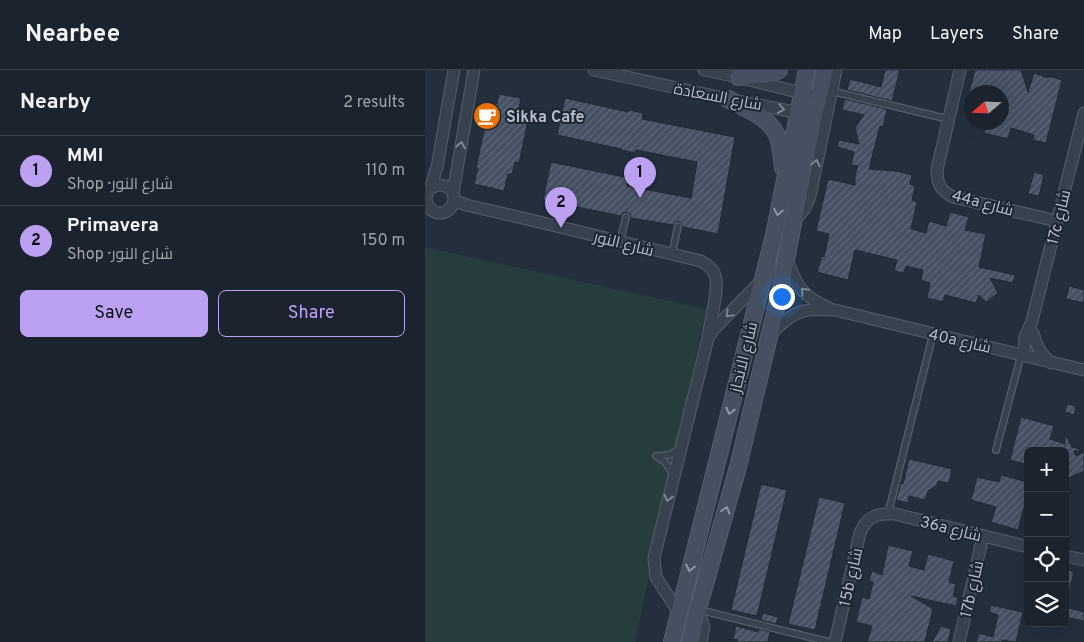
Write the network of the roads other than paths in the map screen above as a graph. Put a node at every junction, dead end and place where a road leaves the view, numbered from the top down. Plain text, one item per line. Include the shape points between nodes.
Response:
1 (454, 70) edge
2 (474, 70) edge
3 (594, 70) edge
4 (704, 70) edge
5 (779, 70) edge
6 (807, 70) edge
7 (825, 70) edge
8 (836, 70) edge
9 (959, 70) edge
10 (738, 77) junction
11 (817, 94) junction
12 (728, 99) junction
13 (1084, 112) edge
14 (806, 114) junction
15 (948, 119) junction
16 (785, 178) junction
17 (428, 191) edge
18 (453, 200) junction
19 (427, 208) edge
20 (626, 217) dead end
21 (1057, 221) junction
22 (792, 224) junction
23 (678, 226) dead end
24 (620, 242) junction
25 (672, 254) junction
26 (787, 258) junction
27 (763, 278) junction
28 (835, 310) junction
29 (1031, 328) junction
30 (933, 334) junction
31 (769, 336) junction
32 (707, 338) junction
33 (999, 350) junction
34 (1023, 356) junction
35 (1051, 363) junction
36 (1084, 370) edge
37 (681, 449) junction
38 (996, 450) dead end
39 (674, 476) junction
40 (888, 514) junction
41 (874, 516) joint
42 (983, 536) junction
43 (1024, 546) edge
44 (1069, 557) edge
45 (1084, 560) edge
46 (698, 609) junction
47 (679, 613) junction
48 (672, 642) edge
49 (690, 642) edge
50 (701, 642) edge
51 (829, 642) edge
52 (835, 642) edge
53 (959, 642) edge

1 - 17 street via 437,167
18 -> 2 street
3 - 12 street, شارع السعادة
4 - 10 street, شارع السعادة
5 - 10 street
6 - 11 street, شارع الانجاز
7 - 11 street, شارع الانجاز
8 - 11 street, شارع الانجاز
9 - 15 street, 44a شارع
10 - 11 street, شارع السعادة
11 - 14 street, شارع الانجاز
11 - 15 lane
22 -> 11 street, شارع الانجاز via 810,196
12 -> 14 street, شارع السعادة
12 - 16 street via 764,118 772,127 779,142
13 - 21 street, 17c شارع
14 - 16 street, شارع الانجاز
14 - 22 street, شارع الانجاز
15 - 21 street, 44a شارع via 937,170 937,178 945,193
16 -> 27 street, شارع الانجاز
17 - 18 street via 443,185 450,190
17 - 19 street
18 - 19 street via 445,212
18 - 24 street, شارع النور
20 - 24 lane
21 - 29 street, 17c شارع
22 - 26 street, شارع الانجاز
23 - 25 lane
24 - 25 street, شارع النور
25 - 32 street, شارع النور via 701,261 713,270 717,285
28 -> 26 street, 40a شارع via 811,299 801,289
26 - 31 street, شارع الانجاز
27 -> 32 street
27 -> 47 street, شارع الانجاز
28 - 30 street, 40a شارع
28 - 31 street, 40a شارع via 799,312 786,319
29 - 33 street
29 - 34 street, 17c شارع via 1024,343
29 - 35 street via 1039,350
30 - 33 street, 40a شارع
30 - 40 lane
46 -> 31 street, شارع الانجاز via 738,467
32 - 37 street, شارع النور
33 - 34 street, 40a شارع
34 - 35 street, 40a شارع
34 - 38 lane
35 - 36 street, 40a شارع
37 - 39 street, شارع النور
37 - 39 lane via 669,455 656,456 669,466
39 -> 47 street, شارع النور via 654,558 656,576
40 - 41 street, 36a شارع
40 - 42 street, 36a شارع
41 - 52 street, 15b شارع via 860,533
42 - 43 street, 36a شارع
42 - 53 street, 17b شارع
44 - 45 street
46 - 49 street, شارع الانجاز
46 - 50 street via 703,623
46 - 51 lane
47 - 48 street, شارع الانجاز

